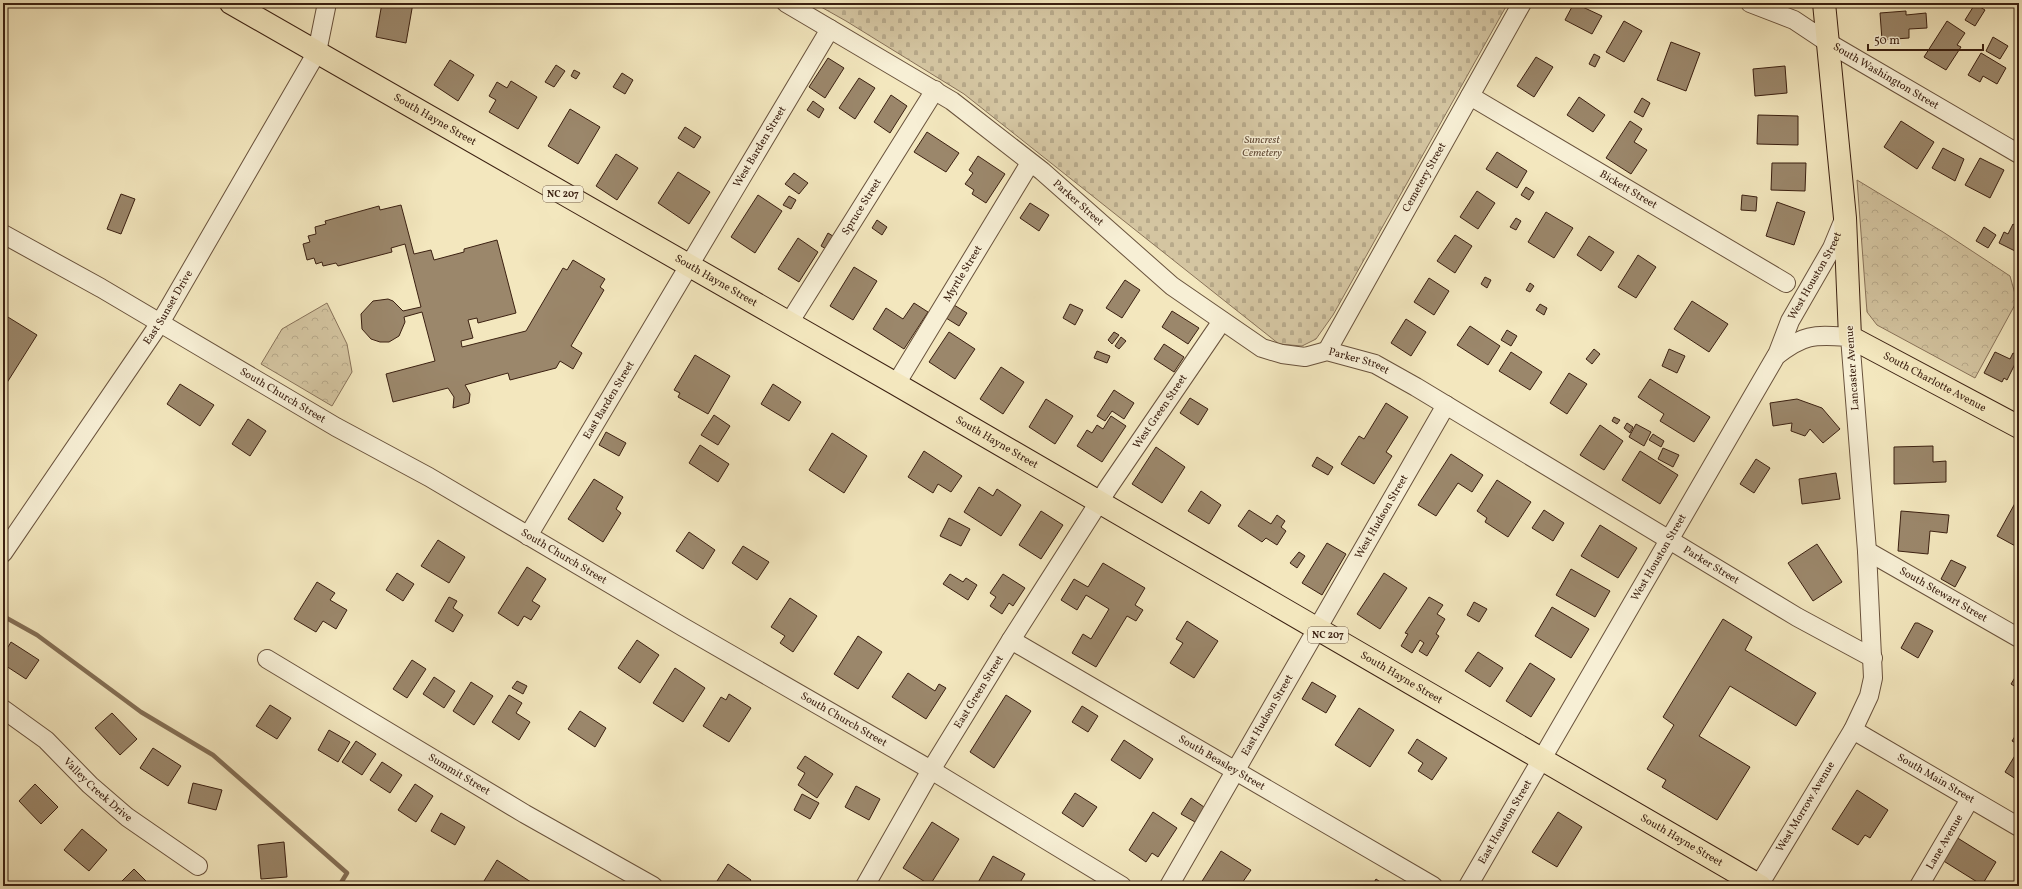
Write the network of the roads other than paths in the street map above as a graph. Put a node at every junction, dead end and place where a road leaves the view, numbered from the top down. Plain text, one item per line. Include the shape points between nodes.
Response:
1 (231, 3) edge
2 (327, 3) edge
3 (786, 3) edge
4 (1522, 3) edge
5 (1750, 3) edge
6 (1824, 3) edge
7 (830, 29) junction
8 (1827, 42) junction
9 (317, 52) junction
10 (935, 90) junction
11 (1470, 96) junction
12 (2019, 154) edge
13 (1030, 163) junction
14 (1844, 218) junction
15 (3, 234) edge
16 (689, 265) junction
17 (1786, 283) dead end
18 (1222, 320) junction
19 (160, 323) junction
20 (789, 323) junction
21 (1850, 337) junction
22 (1327, 351) junction
23 (1776, 356) junction
24 (896, 384) junction
25 (1446, 405) junction
26 (2019, 427) edge
27 (1099, 502) junction
28 (528, 536) junction
29 (1668, 540) junction
30 (1867, 551) junction
31 (3, 553) edge
32 (1318, 629) junction
33 (2019, 638) edge
34 (1011, 640) junction
35 (1873, 658) junction
36 (267, 659) dead end
37 (3, 709) edge
38 (1853, 730) junction
39 (1543, 759) junction
40 (931, 770) junction
41 (1236, 772) junction
42 (1970, 799) junction
43 (2019, 827) edge
44 (198, 866) dead end
45 (1753, 884) edge
46 (653, 886) edge
47 (865, 886) edge
48 (1122, 886) edge
49 (1169, 886) edge
50 (1433, 886) edge
51 (1468, 886) edge
52 (1919, 886) edge

1 - 9 main road, South Hayne Street / NC 207
2 - 9 street, East Sunset Drive
3 - 7 street, Parker Street
4 - 11 street, Cemetery Street
5 - 8 street, South Washington Street via 1794,20
6 - 8 main road, Lancaster Avenue
7 - 10 street, Parker Street
7 - 16 street, West Barden Street
8 - 12 street, South Washington Street
8 - 14 main road, Lancaster Avenue
9 - 16 main road, South Hayne Street / NC 207
9 - 19 street, East Sunset Drive
10 - 13 street, Parker Street
10 - 20 street, Spruce Street
11 - 17 street, Bickett Street
11 - 22 street, Cemetery Street
13 - 18 street, Parker Street via 1172,286
13 - 24 street, Myrtle Street
14 - 21 main road, Lancaster Avenue
14 - 23 street, West Houston Street via 1832,248 1790,321
15 - 19 street, South Church Street
16 - 20 main road, South Hayne Street / NC 207
16 - 28 street, East Barden Street
18 - 22 street, Parker Street via 1262,348 1282,354 1305,357
18 - 27 street, West Green Street
19 - 28 street, South Church Street
19 - 31 street, East Sunset Drive
20 - 24 main road, South Hayne Street / NC 207
21 - 23 street, West Houston Street via 1813,335 1793,343
21 - 26 main road, South Charlotte Avenue
21 - 30 street, Lancaster Avenue
22 - 25 street, Parker Street via 1375,364
23 - 29 street, West Houston Street
24 - 27 main road, South Hayne Street / NC 207
25 - 29 street, Parker Street
25 - 32 street, West Hudson Street
27 - 32 main road, South Hayne Street / NC 207
27 - 34 street, East Green Street
28 - 40 street, South Church Street
29 - 35 street, Parker Street via 1797,617
29 - 39 street, West Houston Street
30 - 33 street, South Stewart Street
30 - 35 street, Lancaster Avenue
32 - 39 main road, South Hayne Street / NC 207
32 - 41 street, East Hudson Street
34 - 40 street, East Green Street
34 - 41 street, South Beasley Street
35 - 38 street, Lancaster Avenue via 1873,678
36 - 46 street, Summit Street via 525,814
37 - 44 street, Valley Creek Drive via 46,740 127,818
38 - 42 street, South Main Street
38 - 45 street, West Morrow Avenue
39 - 45 main road, South Hayne Street / NC 207
39 - 51 street, East Houston Street
40 - 47 street, East Green Street
40 - 48 street, South Church Street
41 - 49 street, East Hudson Street
41 - 50 street, South Beasley Street
42 - 43 street, South Main Street
42 - 52 street, Lane Avenue

